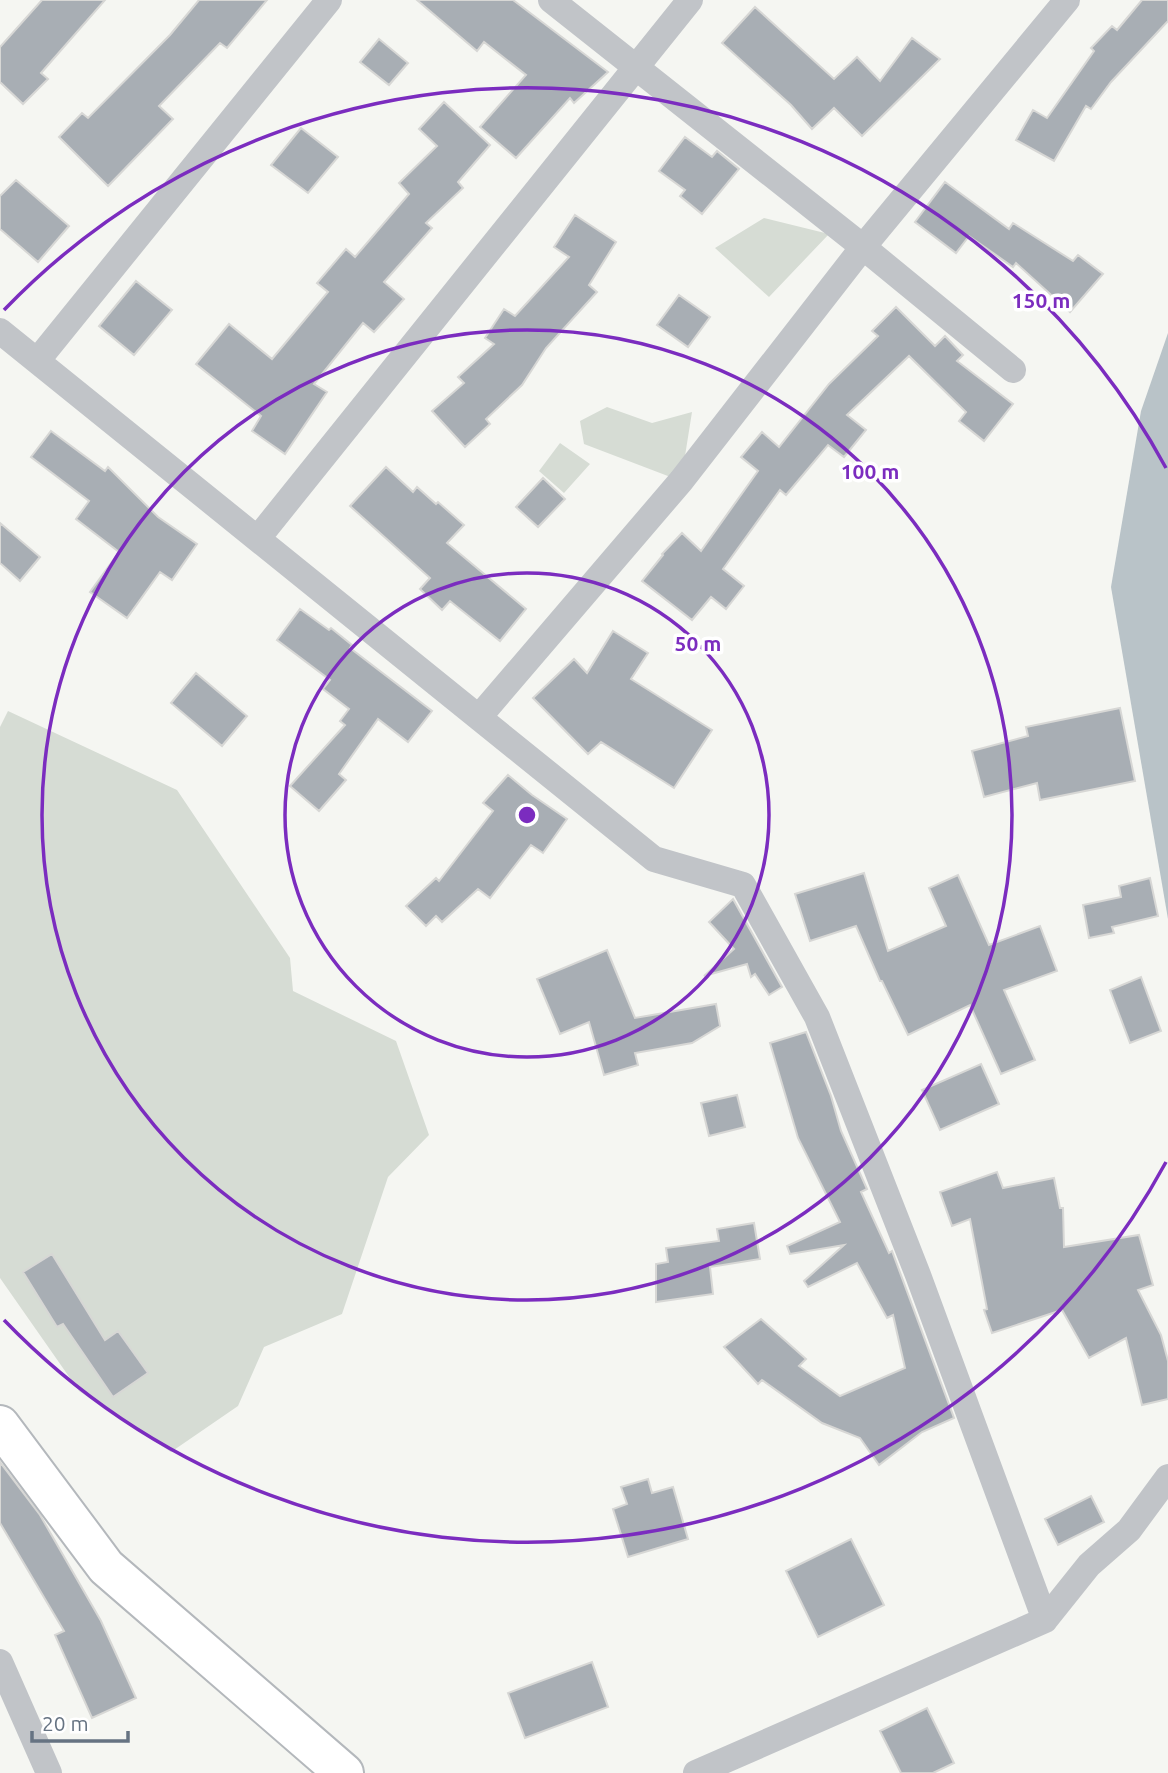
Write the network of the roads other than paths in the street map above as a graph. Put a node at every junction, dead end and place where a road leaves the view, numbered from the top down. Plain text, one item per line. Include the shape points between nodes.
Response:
1 (329, 0) edge
2 (551, 0) edge
3 (690, 0) edge
4 (1067, 0) edge
5 (635, 68) junction
6 (863, 247) junction
7 (0, 331) edge
8 (37, 361) junction
9 (1013, 370) dead end
10 (258, 538) junction
11 (479, 716) junction
12 (0, 1425) edge
13 (1168, 1477) edge
14 (1045, 1620) junction
15 (0, 1662) edge
16 (49, 1773) edge
17 (344, 1773) edge
18 (696, 1773) edge

1 - 8 street
2 - 5 street
3 - 5 street
4 - 6 street
5 - 6 street
5 - 10 street
6 - 9 street
6 - 11 street via 681,481
7 - 8 street
8 - 10 street
10 - 11 street
11 - 14 street via 654,859 743,885 817,1017
12 - 17 street via 106,1567
13 - 14 street via 1129,1530 1089,1565
14 - 18 street
15 - 16 street

